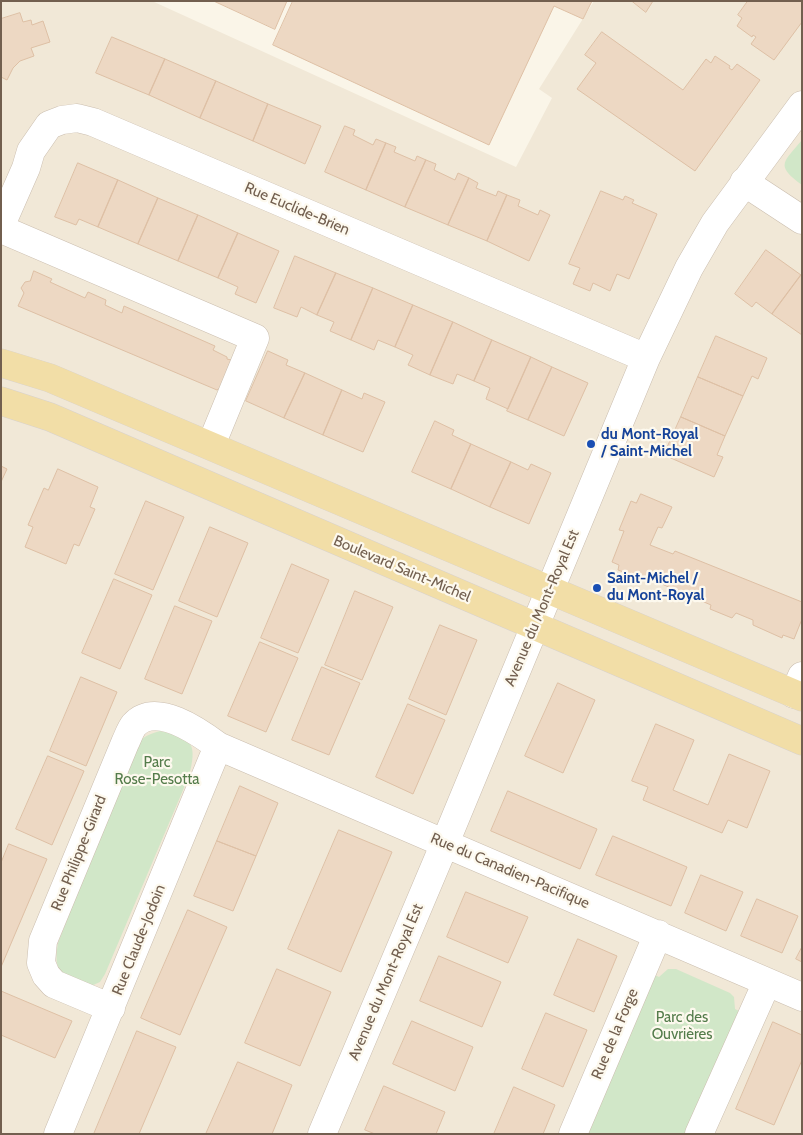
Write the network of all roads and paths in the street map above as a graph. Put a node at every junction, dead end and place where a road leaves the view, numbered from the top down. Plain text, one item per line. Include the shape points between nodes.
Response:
1 (802, 104) edge
2 (744, 182) junction
3 (802, 220) edge
4 (1, 227) edge
5 (646, 358) junction
6 (1, 362) edge
7 (1, 401) edge
8 (211, 445) junction
9 (550, 590) junction
10 (534, 626) junction
11 (799, 689) edge
12 (802, 741) edge
13 (218, 746) junction
14 (445, 843) junction
15 (658, 934) junction
16 (767, 982) junction
17 (802, 997) edge
18 (111, 1008) junction
19 (58, 1134) edge
20 (322, 1134) edge
21 (573, 1134) edge
22 (699, 1134) edge

1 - 2 street, Avenue du Mont-Royal Est
2 - 3 street
2 - 5 street, Avenue du Mont-Royal Est via 689,268
4 - 5 street, Rue Euclide-Brien via 31,151 49,125 77,118 93,122
4 - 8 street via 255,338
5 - 9 street, Avenue du Mont-Royal Est
6 - 8 main road via 50,378
7 - 10 main road, Boulevard Saint-Michel via 44,414
8 - 9 main road
9 - 10 street, Avenue du Mont-Royal Est
9 - 11 main road
10 - 12 main road, Boulevard Saint-Michel
10 - 14 street, Avenue du Mont-Royal Est
13 - 14 street, Rue du Canadien-Pacifique
13 - 18 street, Rue Claude-Jodoin
13 - 18 street, Rue Philippe-Girard via 197,730 167,718 144,718 134,725 43,941 41,964 54,984
14 - 15 street, Rue du Canadien-Pacifique
14 - 20 street, Avenue du Mont-Royal Est
15 - 16 street, Rue du Canadien-Pacifique
15 - 21 street, Rue de la Forge
16 - 17 street, Rue du Canadien-Pacifique
16 - 22 street
18 - 19 street, Rue Claude-Jodoin

